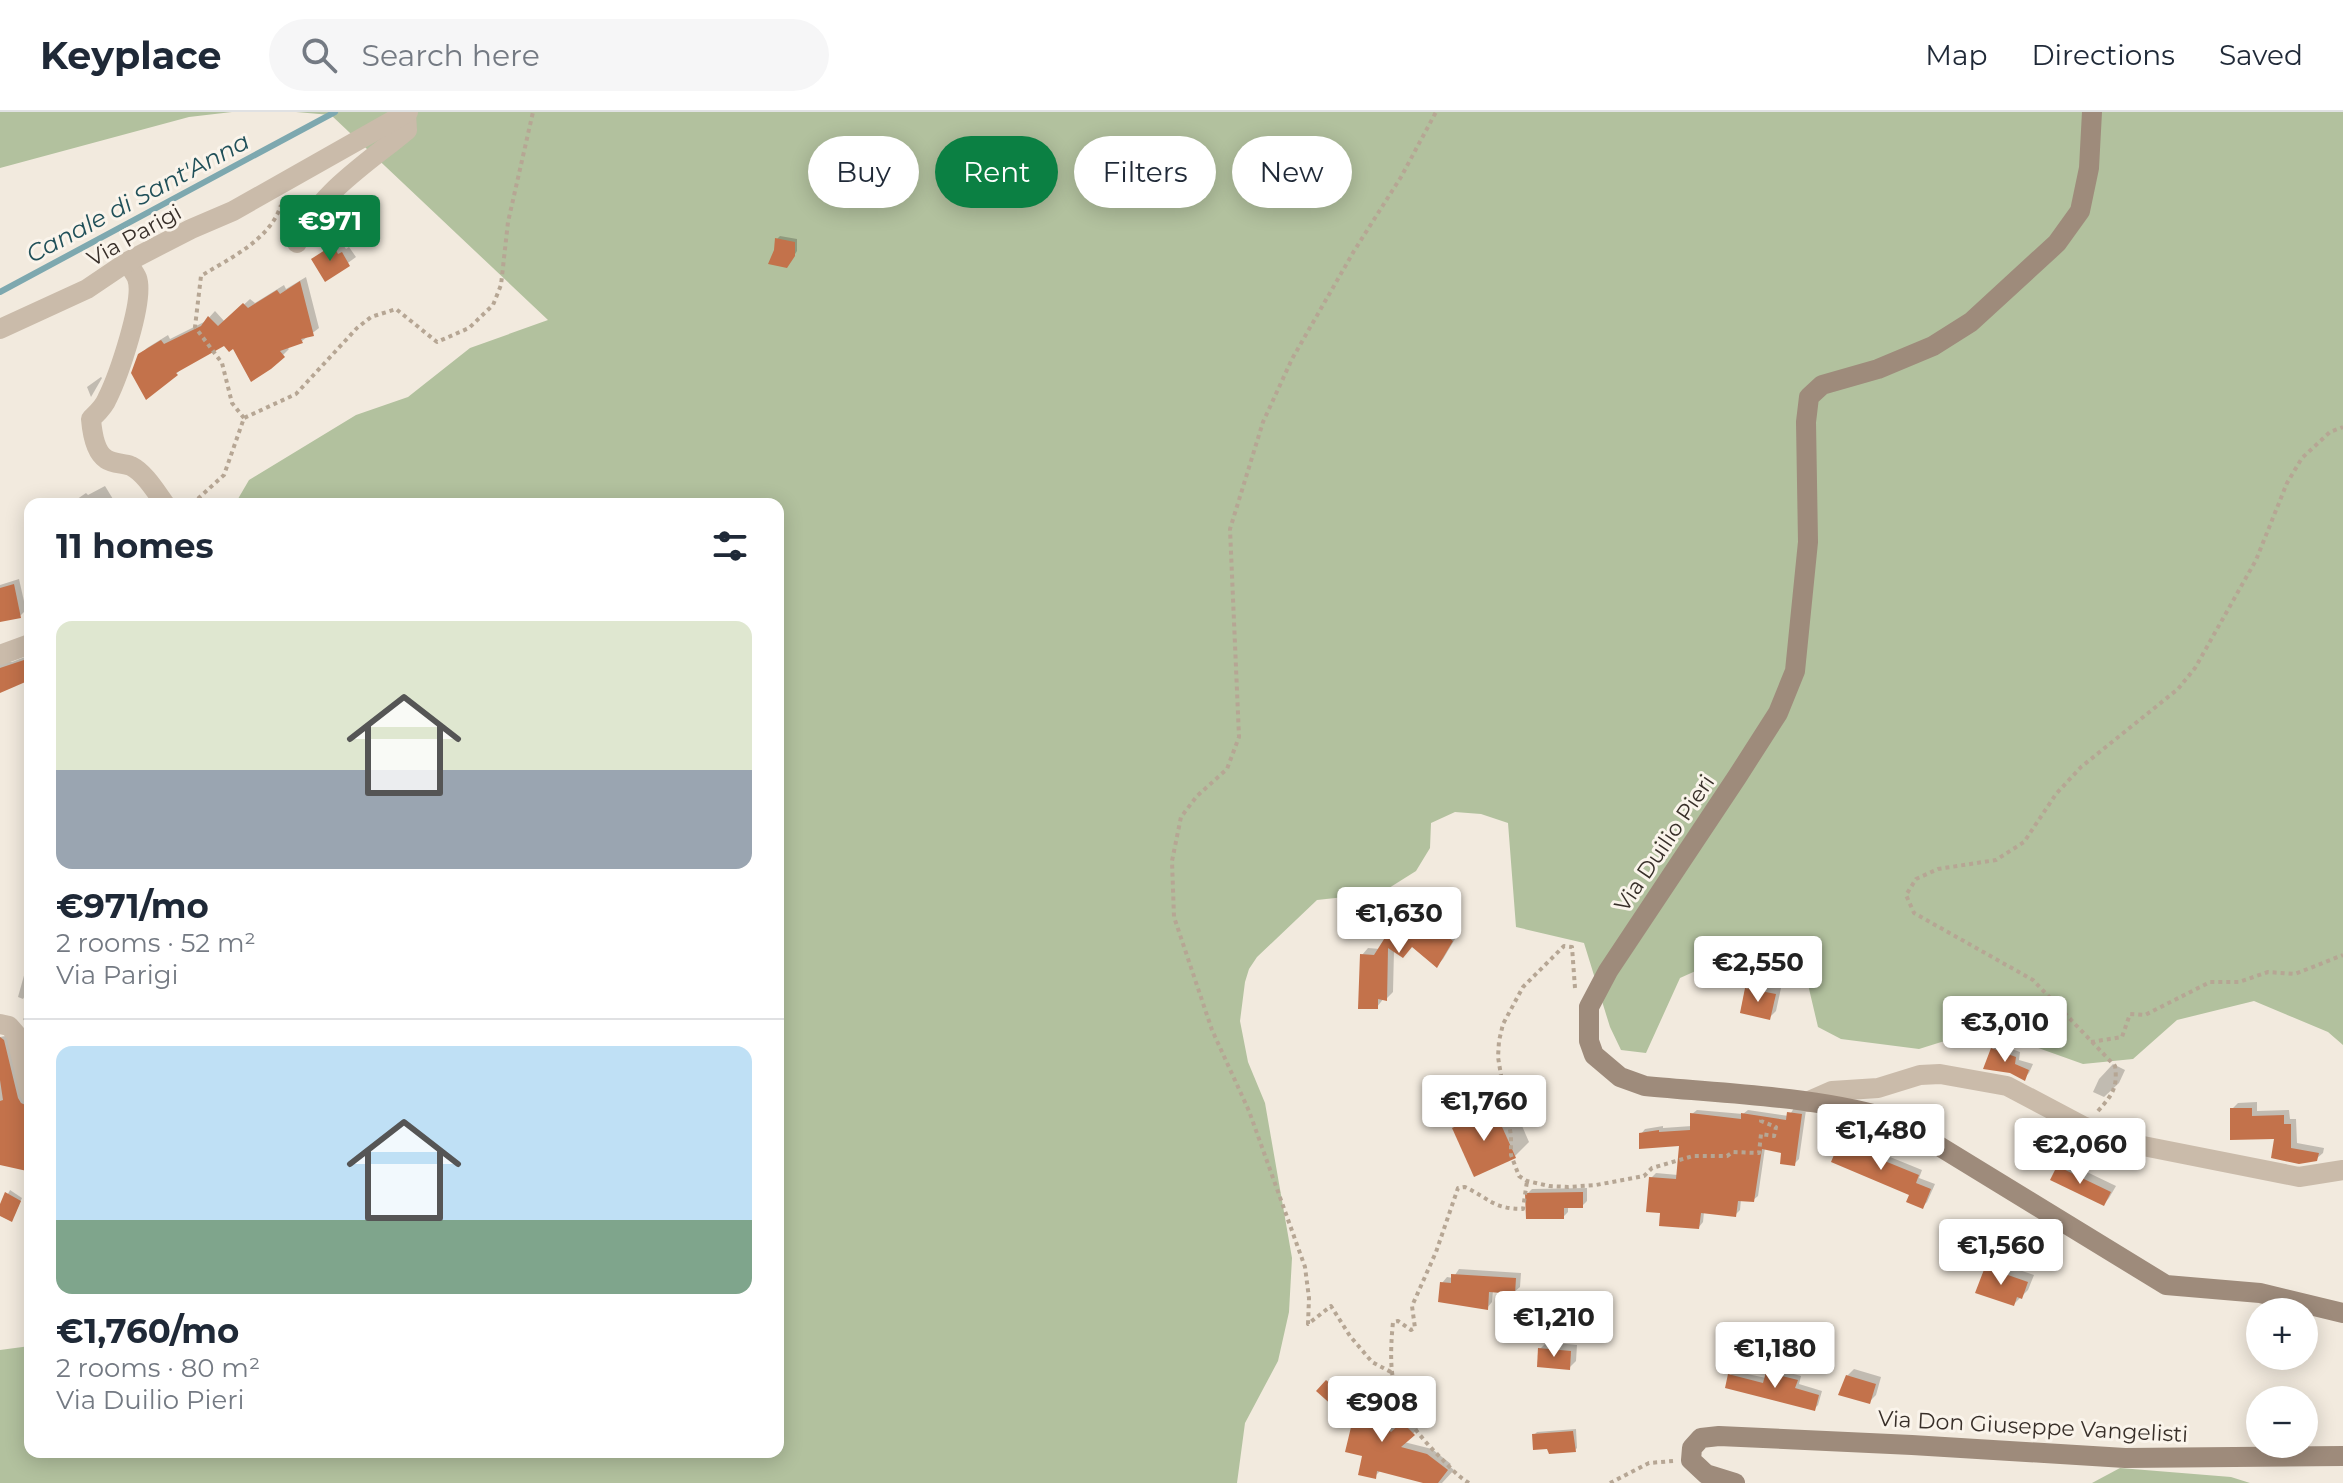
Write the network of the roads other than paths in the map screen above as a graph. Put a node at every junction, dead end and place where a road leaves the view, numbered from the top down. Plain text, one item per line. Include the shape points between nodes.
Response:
1 (2092, 112) edge
2 (407, 113) edge
3 (297, 243) dead end
4 (127, 262) junction
5 (0, 329) edge
6 (160, 498) edge
7 (24, 646) edge
8 (0, 655) edge
9 (0, 1024) edge
10 (24, 1068) edge
11 (1807, 1102) junction
12 (2343, 1170) edge
13 (2343, 1313) edge
14 (2343, 1456) edge
15 (1735, 1483) edge

1 - 11 street, Via Duilio Pieri via 2080,211 2057,243 1971,322 1933,346 1822,385 1809,397 1808,542 1795,671 1778,713 1589,1007 1594,1055 1620,1077 1645,1086
2 - 3 street, Via Parigi via 407,130 322,204
2 - 4 street, Via Parigi via 233,211
4 - 5 street, Via Parigi via 87,289
4 - 6 street via 137,278 135,316 106,403 91,419 99,452 107,460 133,467
7 - 8 street
9 - 10 street via 16,1034
11 - 12 street via 1832,1091 1878,1088 1940,1074 2007,1086 2128,1143 2299,1177
11 - 13 street, Via Duilio Pieri via 1898,1121 2166,1285 2260,1293
14 - 15 street, Via Don Giuseppe Vangelisti via 2125,1458 1701,1438 1692,1448 1691,1460 1706,1474

